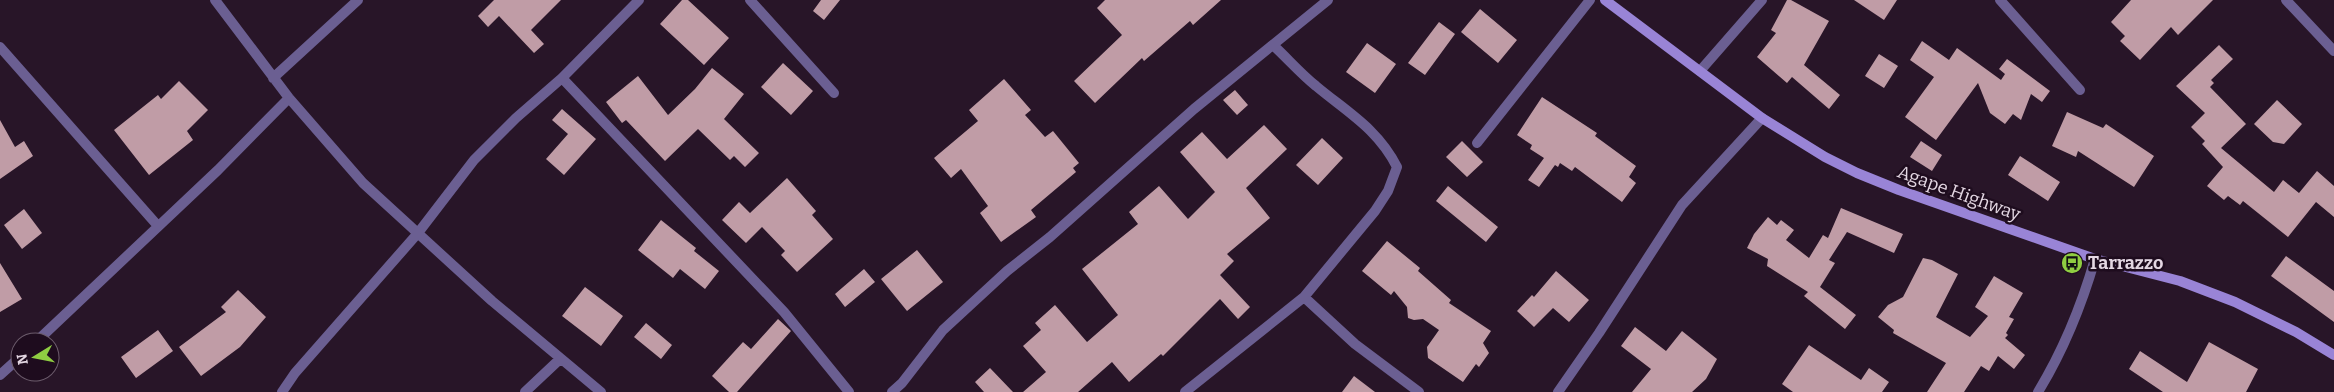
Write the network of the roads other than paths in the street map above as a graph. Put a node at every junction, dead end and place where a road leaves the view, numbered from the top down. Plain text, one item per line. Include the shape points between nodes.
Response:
1 (215, 0) edge
2 (358, 0) edge
3 (639, 0) edge
4 (750, 0) edge
5 (1328, 0) edge
6 (1590, 0) edge
7 (1605, 0) edge
8 (1762, 0) edge
9 (2000, 0) edge
10 (2286, 0) edge
11 (1274, 46) junction
12 (0, 47) edge
13 (2334, 51) edge
14 (1700, 71) junction
15 (273, 78) junction
16 (562, 78) junction
17 (2080, 90) dead end
18 (834, 93) dead end
19 (289, 98) junction
20 (1762, 118) junction
21 (1478, 143) dead end
22 (158, 226) junction
23 (418, 233) junction
24 (2095, 258) junction
25 (1304, 297) junction
26 (47, 332) edge
27 (2334, 355) edge
28 (560, 359) junction
29 (10, 366) edge
30 (0, 375) edge
31 (282, 392) edge
32 (525, 392) edge
33 (601, 392) edge
34 (849, 392) edge
35 (892, 392) edge
36 (1186, 392) edge
37 (1420, 392) edge
38 (1558, 392) edge
39 (2038, 392) edge

1 - 15 street
2 - 15 street
3 - 16 street
4 - 18 street
5 - 11 street
6 - 21 street
7 - 14 street, Agape Highway
8 - 14 street
9 - 17 street
10 - 13 street
11 - 25 street via 1313,84 1368,126 1388,148 1397,167 1388,191 1375,211
11 - 35 street via 1194,110 1007,271 943,330
12 - 22 street
14 - 20 street, Agape Highway
15 - 19 street
16 - 23 street via 474,160
16 - 34 street via 784,312
19 - 22 street
19 - 23 street via 363,183
20 - 24 street, Agape Highway via 1826,157 1899,190
20 - 38 street via 1682,205
22 - 26 street
23 - 28 street
23 - 31 street
24 - 27 street, Agape Highway via 2180,281 2235,302
24 - 39 street via 2068,332
25 - 36 street
25 - 37 street via 1355,344
28 - 32 street
28 - 33 street
29 - 30 street

